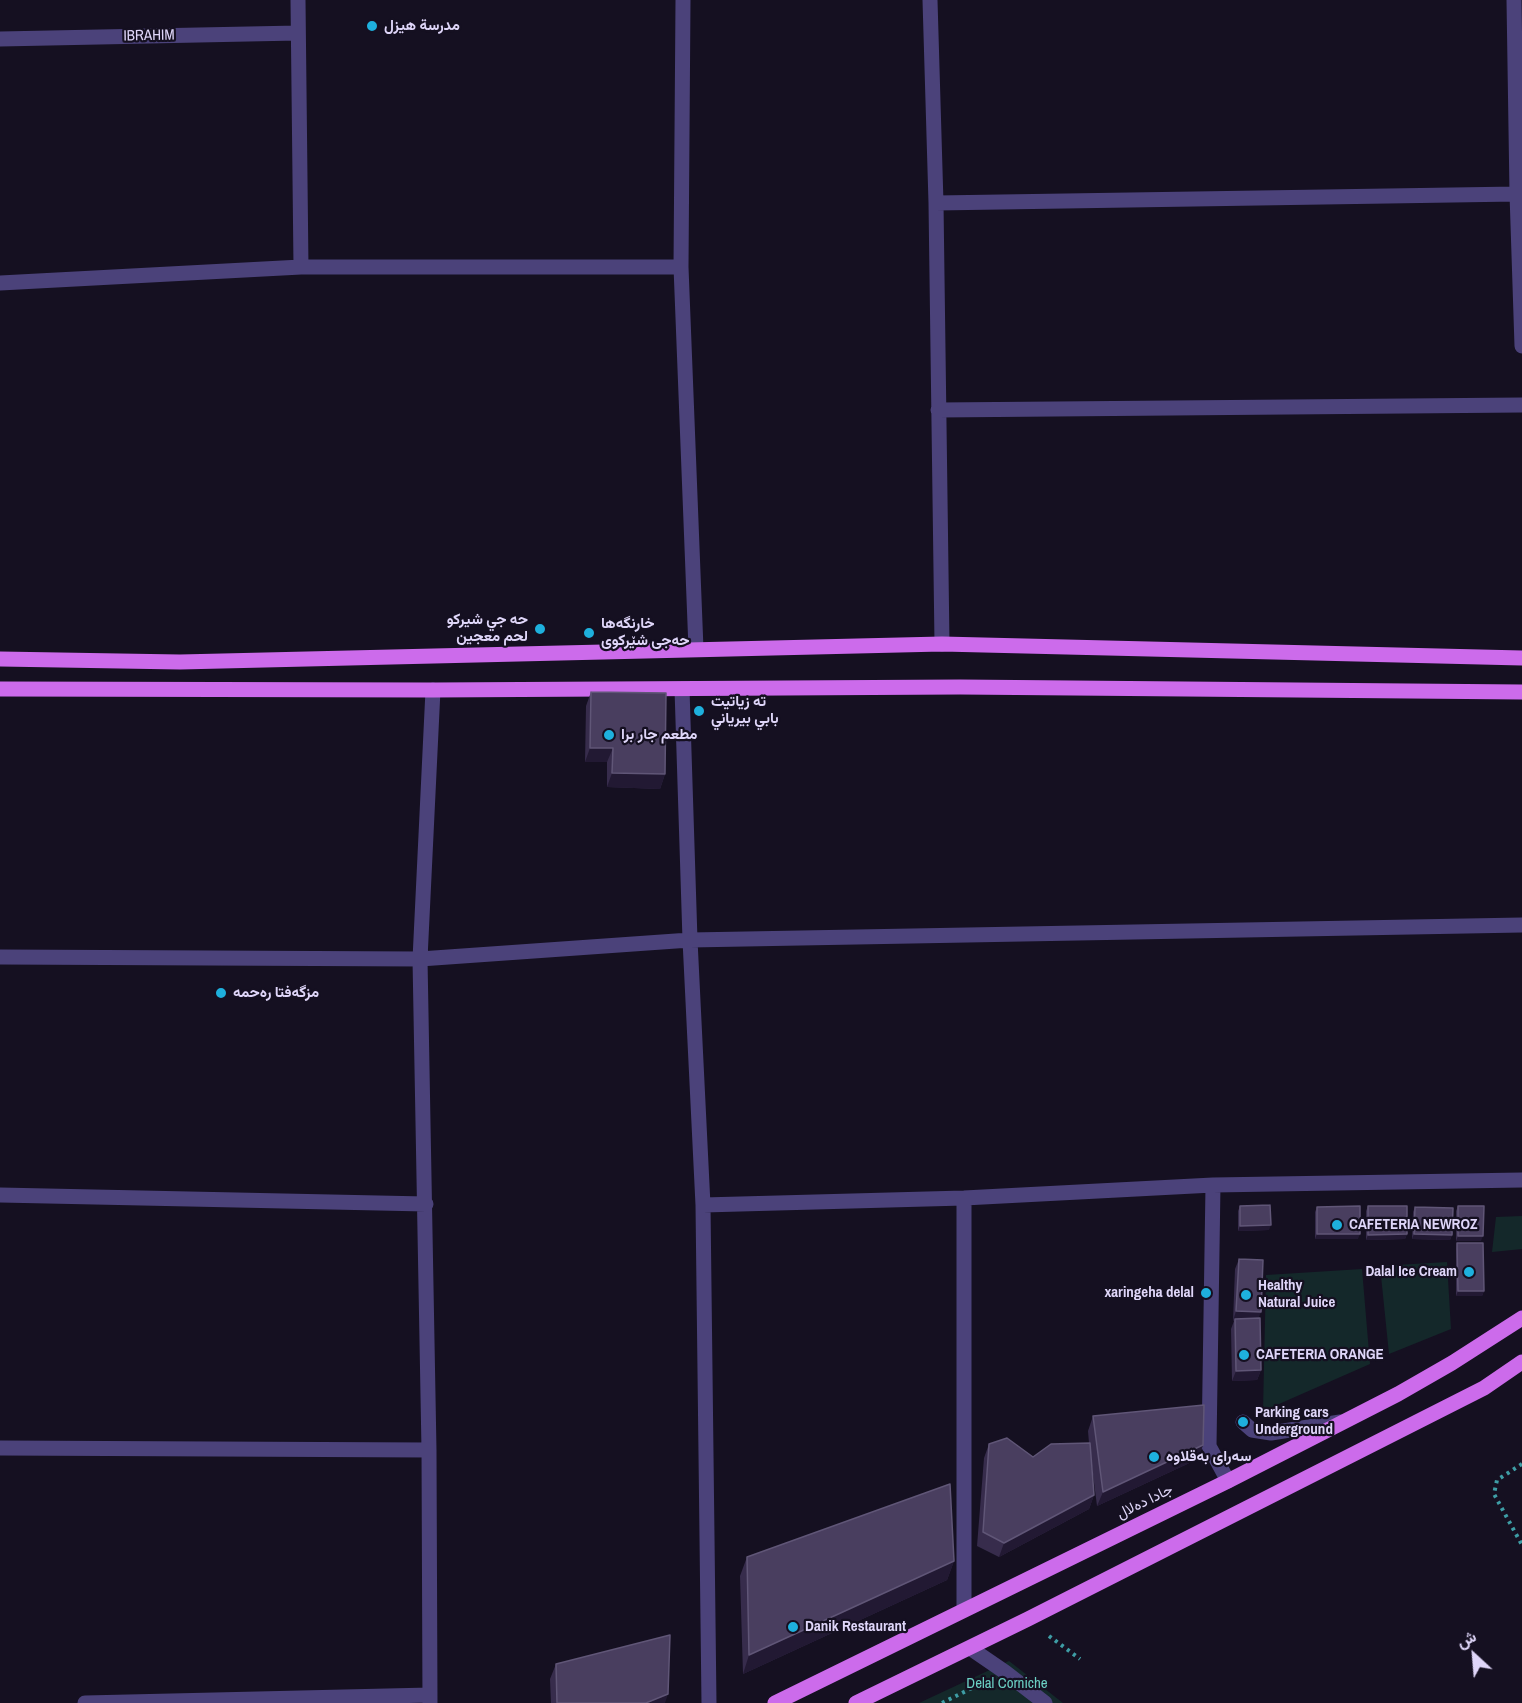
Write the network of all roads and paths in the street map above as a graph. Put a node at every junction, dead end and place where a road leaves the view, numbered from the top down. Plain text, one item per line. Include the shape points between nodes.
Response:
1 (298, 0) edge
2 (683, 0) edge
3 (930, 0) edge
4 (1514, 0) edge
5 (298, 33) junction
6 (0, 39) edge
7 (1517, 194) junction
8 (936, 203) junction
9 (301, 267) junction
10 (681, 267) junction
11 (0, 283) edge
12 (1522, 346) edge
13 (1522, 405) edge
14 (938, 410) junction
15 (942, 644) junction
16 (696, 649) junction
17 (1522, 658) edge
18 (0, 659) edge
19 (0, 689) edge
20 (682, 689) junction
21 (433, 690) junction
22 (1522, 692) edge
23 (1522, 925) edge
24 (690, 940) junction
25 (0, 957) edge
26 (420, 958) junction
27 (1522, 1180) edge
28 (1213, 1185) junction
29 (0, 1195) edge
30 (964, 1198) junction
31 (426, 1204) junction
32 (703, 1205) junction
33 (1522, 1318) edge
34 (1522, 1362) edge
35 (1346, 1421) junction
36 (1244, 1422) dead end
37 (0, 1448) edge
38 (429, 1450) junction
39 (1522, 1464) edge
40 (1228, 1481) junction
41 (1522, 1545) edge
42 (964, 1610) junction
43 (1051, 1638) dead end
44 (970, 1648) junction
45 (1080, 1659) dead end
46 (1005, 1672) junction
47 (430, 1699) edge
48 (85, 1703) edge
49 (709, 1703) edge
50 (775, 1703) edge
51 (856, 1703) edge
52 (942, 1703) edge
53 (1044, 1703) edge

1 - 5 street
2 - 10 street
3 - 8 street
4 - 7 street
5 - 6 street, IBRAHIM
5 - 9 street
7 - 8 street
7 - 12 street
8 - 14 street
9 - 10 street
9 - 11 street
10 - 16 street
13 - 14 street
14 - 15 street
15 - 16 main road
15 - 17 main road
16 - 18 main road via 180,662
19 - 21 main road
20 - 21 main road
20 - 22 main road
20 - 24 street
21 - 26 street
23 - 24 street
24 - 26 street
24 - 32 street
25 - 26 street
26 - 31 street
27 - 28 street
28 - 30 street
28 - 40 street via 1209,1446
29 - 31 street
30 - 32 street
30 - 42 street
31 - 38 street
32 - 49 street
33 - 35 main road, جادا دەلال via 1452,1363
34 - 44 main road via 1484,1388
35 - 36 street via 1271,1432 1252,1430
35 - 40 main road, جادا دەلال
37 - 38 street
38 - 47 street
39 - 41 path via 1497,1480 1494,1494
40 - 42 main road, جادا دەلال
42 - 50 main road, جادا دەلال
43 - 45 path
44 - 46 street
44 - 51 main road
46 - 52 path
46 - 53 street
47 - 48 street

